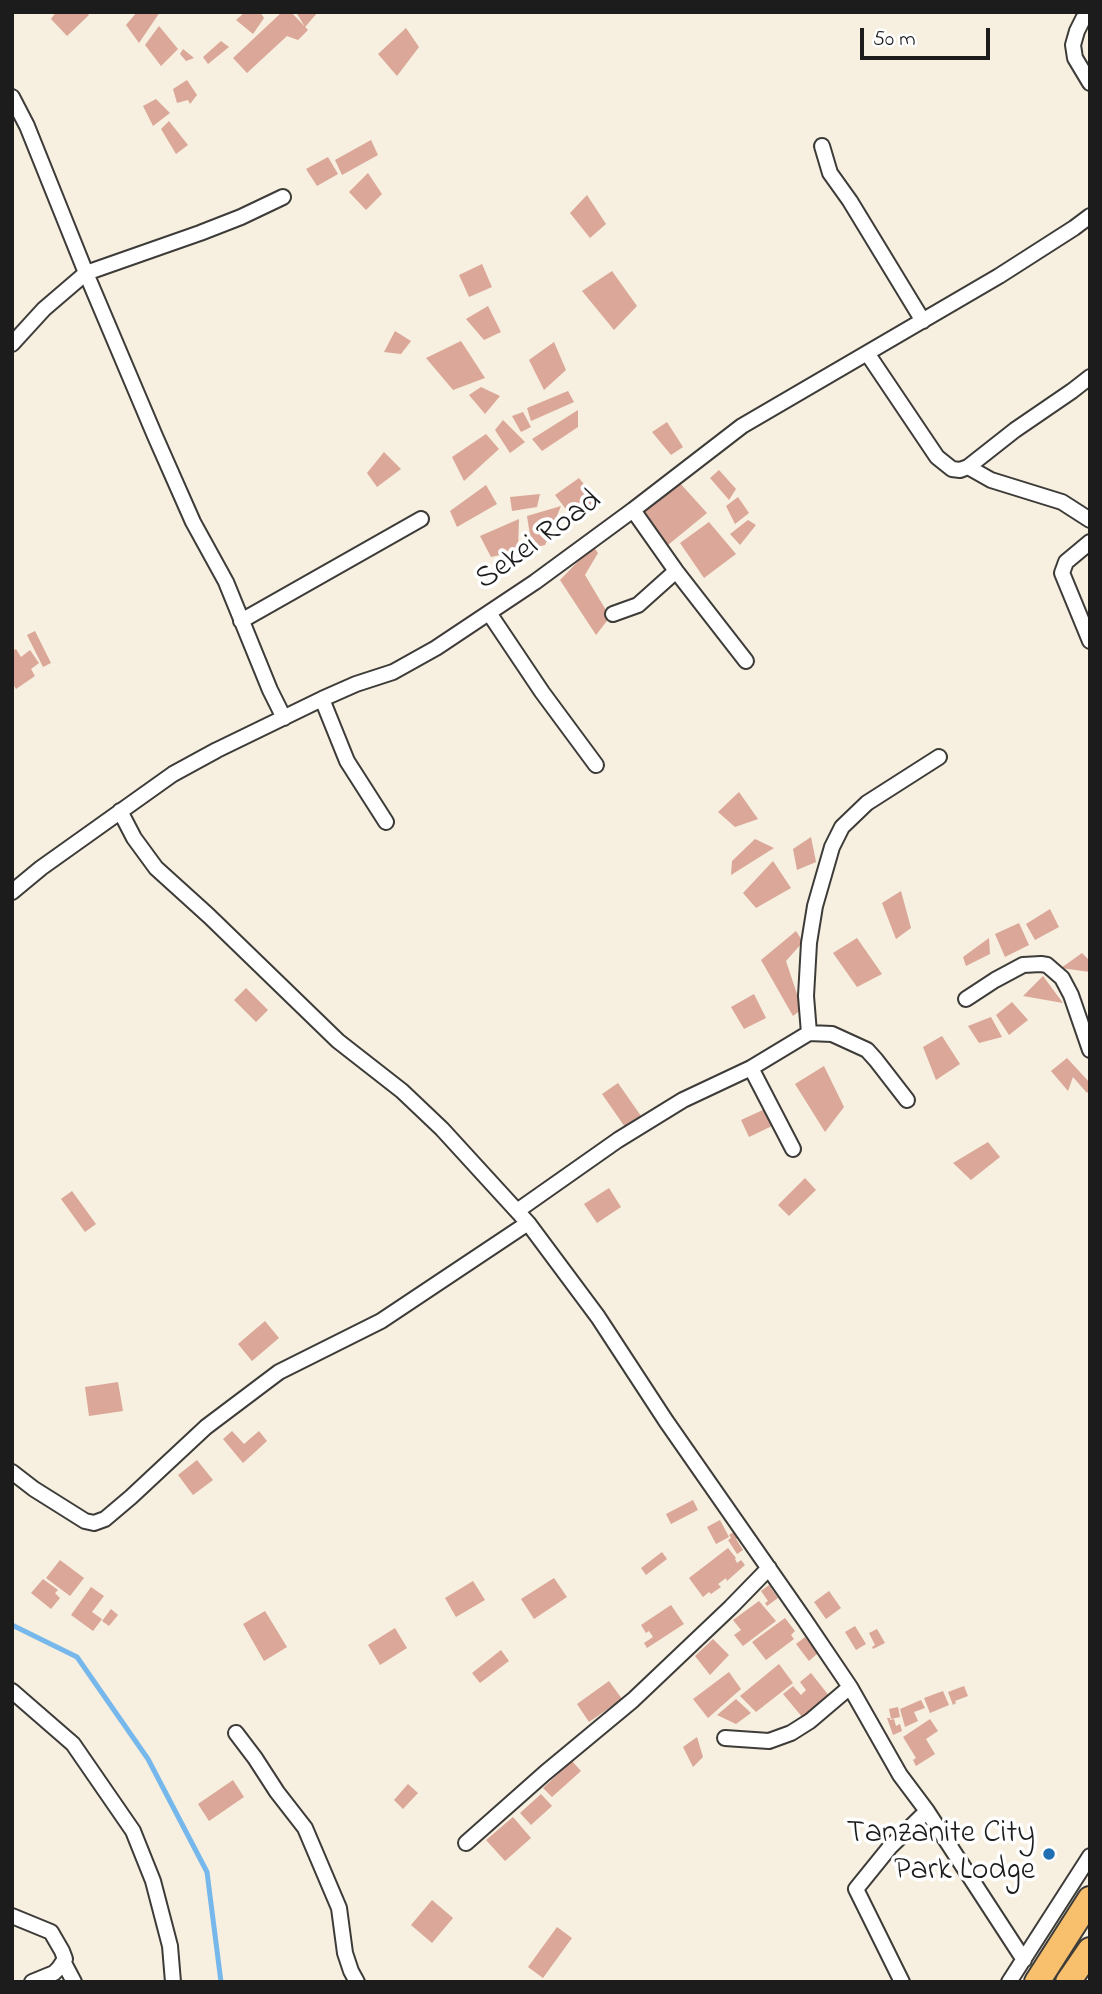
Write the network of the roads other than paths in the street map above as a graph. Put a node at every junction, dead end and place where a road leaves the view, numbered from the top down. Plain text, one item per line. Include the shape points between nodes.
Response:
1 (1090, 12) edge
2 (1090, 83) edge
3 (12, 96) edge
4 (822, 146) dead end
5 (283, 197) dead end
6 (1090, 216) edge
7 (86, 273) junction
8 (923, 320) junction
9 (12, 344) edge
10 (867, 353) junction
11 (1090, 377) edge
12 (968, 467) junction
13 (633, 510) junction
14 (421, 519) dead end
15 (1090, 520) edge
16 (1090, 542) edge
17 (676, 571) junction
18 (489, 613) junction
19 (613, 614) dead end
20 (241, 621) junction
21 (1086, 623) edge
22 (1090, 641) edge
23 (746, 661) dead end
24 (322, 699) junction
25 (284, 718) junction
26 (939, 757) dead end
27 (596, 765) dead end
28 (120, 810) junction
29 (386, 822) dead end
30 (12, 892) edge
31 (967, 999) dead end
32 (809, 1033) junction
33 (1090, 1050) edge
34 (751, 1068) junction
35 (907, 1100) dead end
36 (793, 1149) dead end
37 (517, 1211) junction
38 (528, 1223) junction
39 (12, 1472) edge
40 (769, 1568) junction
41 (850, 1687) junction
42 (12, 1691) edge
43 (236, 1733) dead end
44 (725, 1738) dead end
45 (927, 1811) junction
46 (466, 1843) dead end
47 (1090, 1856) edge
48 (1090, 1899) edge
49 (12, 1916) edge
50 (1090, 1950) edge
51 (1024, 1960) junction
52 (64, 1963) junction
53 (32, 1982) edge
54 (74, 1982) edge
55 (173, 1982) edge
56 (357, 1982) edge
57 (902, 1982) edge
58 (1009, 1982) edge
59 (1037, 1982) edge
60 (1068, 1982) edge

1 - 2 street via 1073,46
3 - 7 street
4 - 8 street via 834,180
5 - 7 street via 201,233
6 - 8 street, Sekei Road
7 - 9 street
7 - 20 street
8 - 10 street, Sekei Road
10 - 12 street via 937,457 952,469
10 - 13 street, Sekei Road via 742,426
11 - 12 street
12 - 15 street via 1002,484 1062,502
13 - 17 street
13 - 18 street, Sekei Road
14 - 20 street
16 - 21 street via 1062,569
17 - 19 street via 638,605
17 - 23 street
18 - 24 street, Sekei Road via 393,672
18 - 27 street
20 - 25 street
21 - 22 street
24 - 25 street, Sekei Road
24 - 29 street via 347,761
25 - 28 street, Sekei Road via 173,774
26 - 32 street via 867,803 842,827 832,847 808,943
28 - 30 street, Sekei Road
28 - 37 street via 156,868 338,1041 402,1091
31 - 33 street via 1023,965 1047,965 1062,978
32 - 34 street
32 - 35 street via 831,1034 867,1050
34 - 36 street
34 - 37 street via 683,1100
37 - 38 street
38 - 39 street via 381,1321 279,1372 206,1427 105,1519 85,1521
38 - 40 street via 598,1317
40 - 41 street
40 - 46 street via 633,1700
41 - 44 street via 792,1733 769,1741
41 - 45 street via 900,1775
42 - 55 street via 73,1744 133,1831 153,1881 170,1946
43 - 56 street via 306,1828 339,1909 345,1953
45 - 51 street
45 - 57 street via 856,1889
47 - 51 street
48 - 59 highway
49 - 52 street via 51,1932
50 - 60 highway
51 - 58 street
52 - 53 street
52 - 54 street

